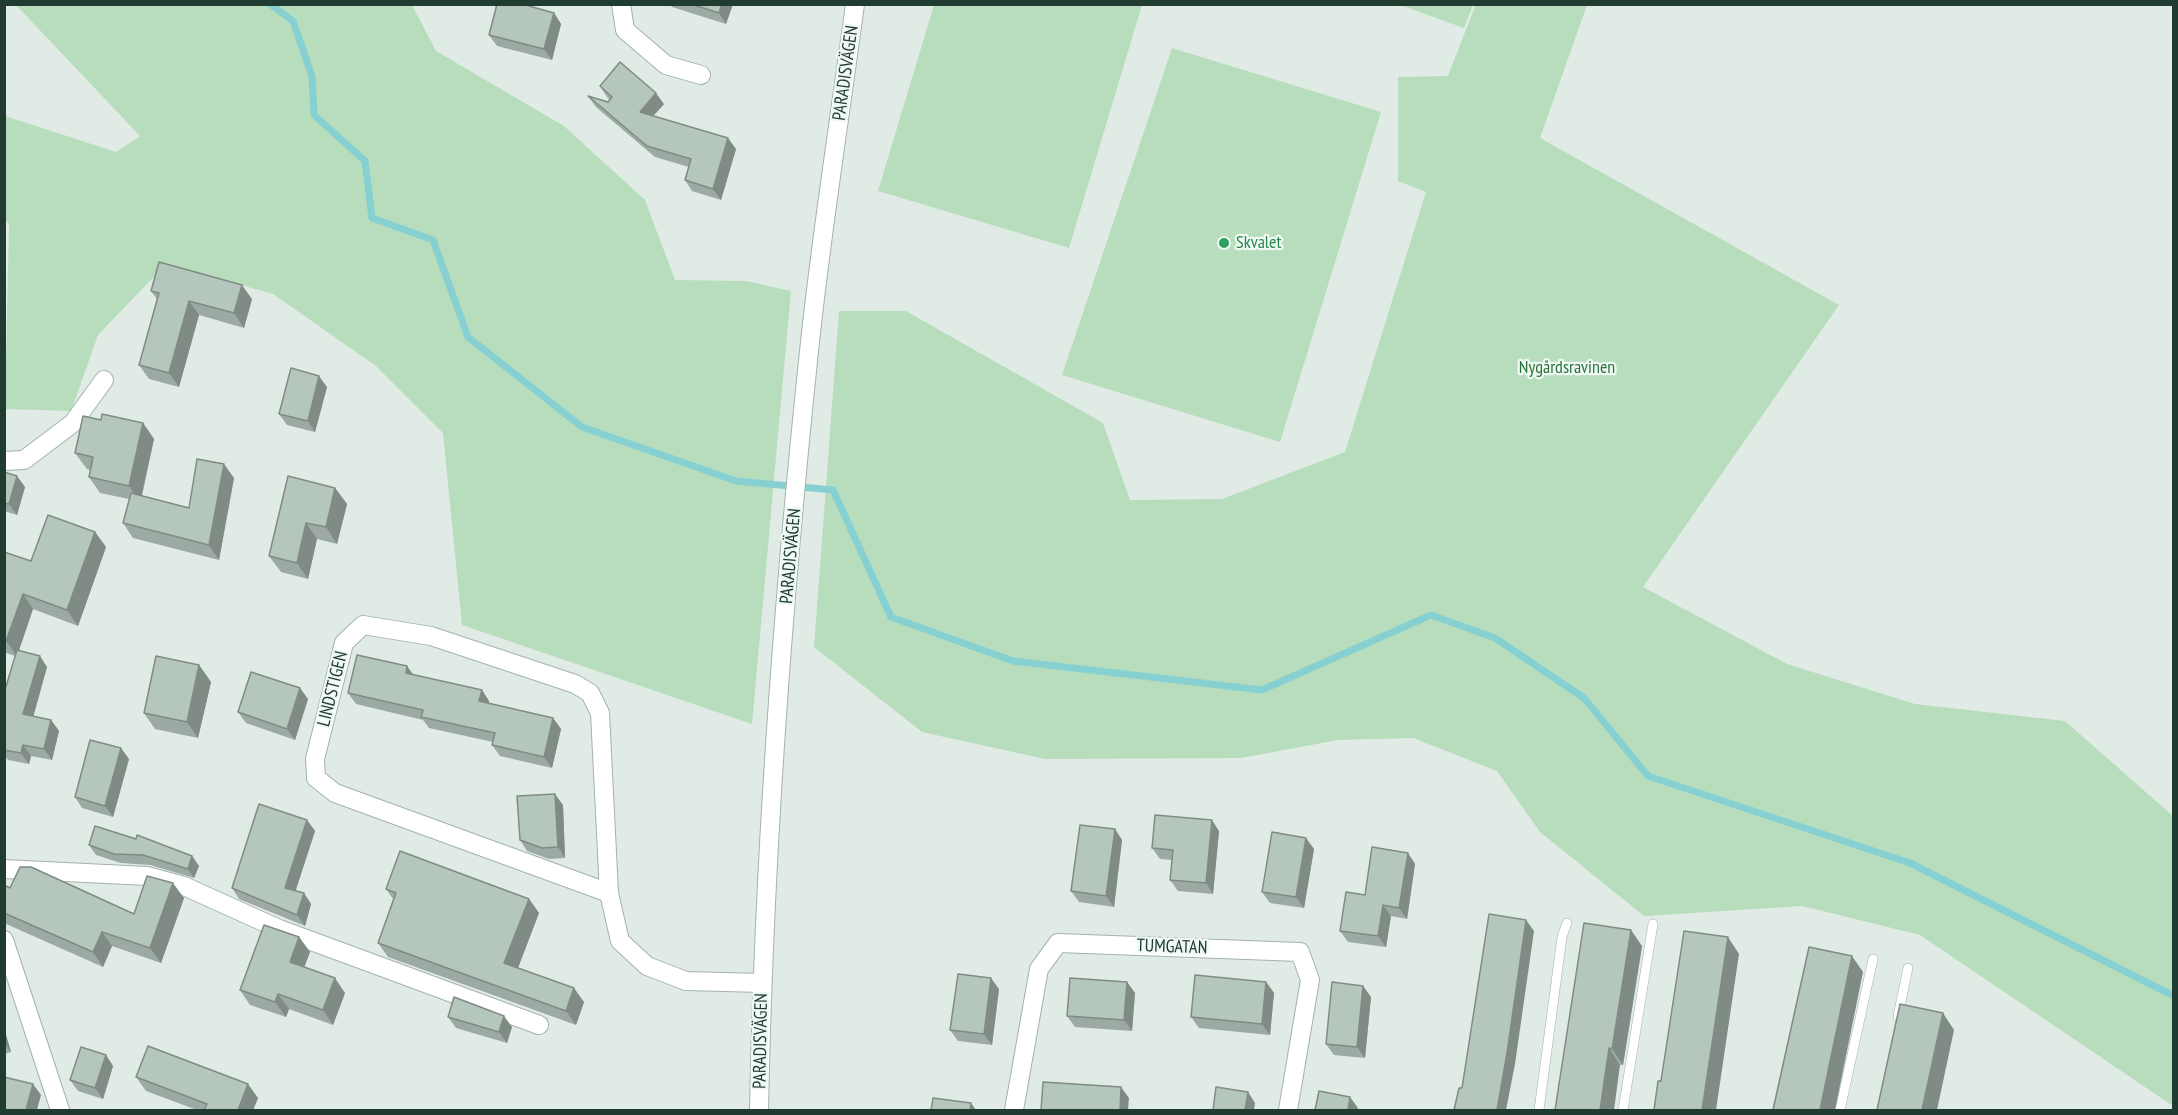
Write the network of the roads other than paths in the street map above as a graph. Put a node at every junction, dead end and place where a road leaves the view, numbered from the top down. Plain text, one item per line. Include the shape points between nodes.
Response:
1 (621, 4) edge
2 (855, 4) edge
3 (701, 75) dead end
4 (104, 381) dead end
5 (4, 461) edge
6 (4, 869) edge
7 (609, 893) junction
8 (1567, 923) dead end
9 (1653, 924) dead end
10 (4, 940) edge
11 (1873, 959) dead end
12 (1908, 968) dead end
13 (762, 983) junction
14 (1897, 1023) edge
15 (539, 1025) dead end
16 (60, 1110) edge
17 (759, 1110) edge
18 (1014, 1110) edge
19 (1288, 1110) edge
20 (1539, 1110) edge
21 (1623, 1110) edge
22 (1840, 1110) edge

1 - 3 street via 625,30 666,64
2 - 13 street, PARADISVÄGEN via 810,340 786,612
4 - 5 street via 73,423 24,460
6 - 15 street via 147,876 184,886 279,929
7 - 7 street, LINDSTIGEN via 600,713 590,693 574,684 431,636 363,625 344,643 315,759 316,778 335,793
7 - 13 street, LINDSTIGEN via 620,941 647,966 686,981
8 - 20 lane
9 - 21 lane
10 - 16 street
11 - 22 lane
12 - 14 lane
13 - 17 street, PARADISVÄGEN
18 - 19 street, TUMGATAN via 1039,969 1058,943 1300,952 1310,980

